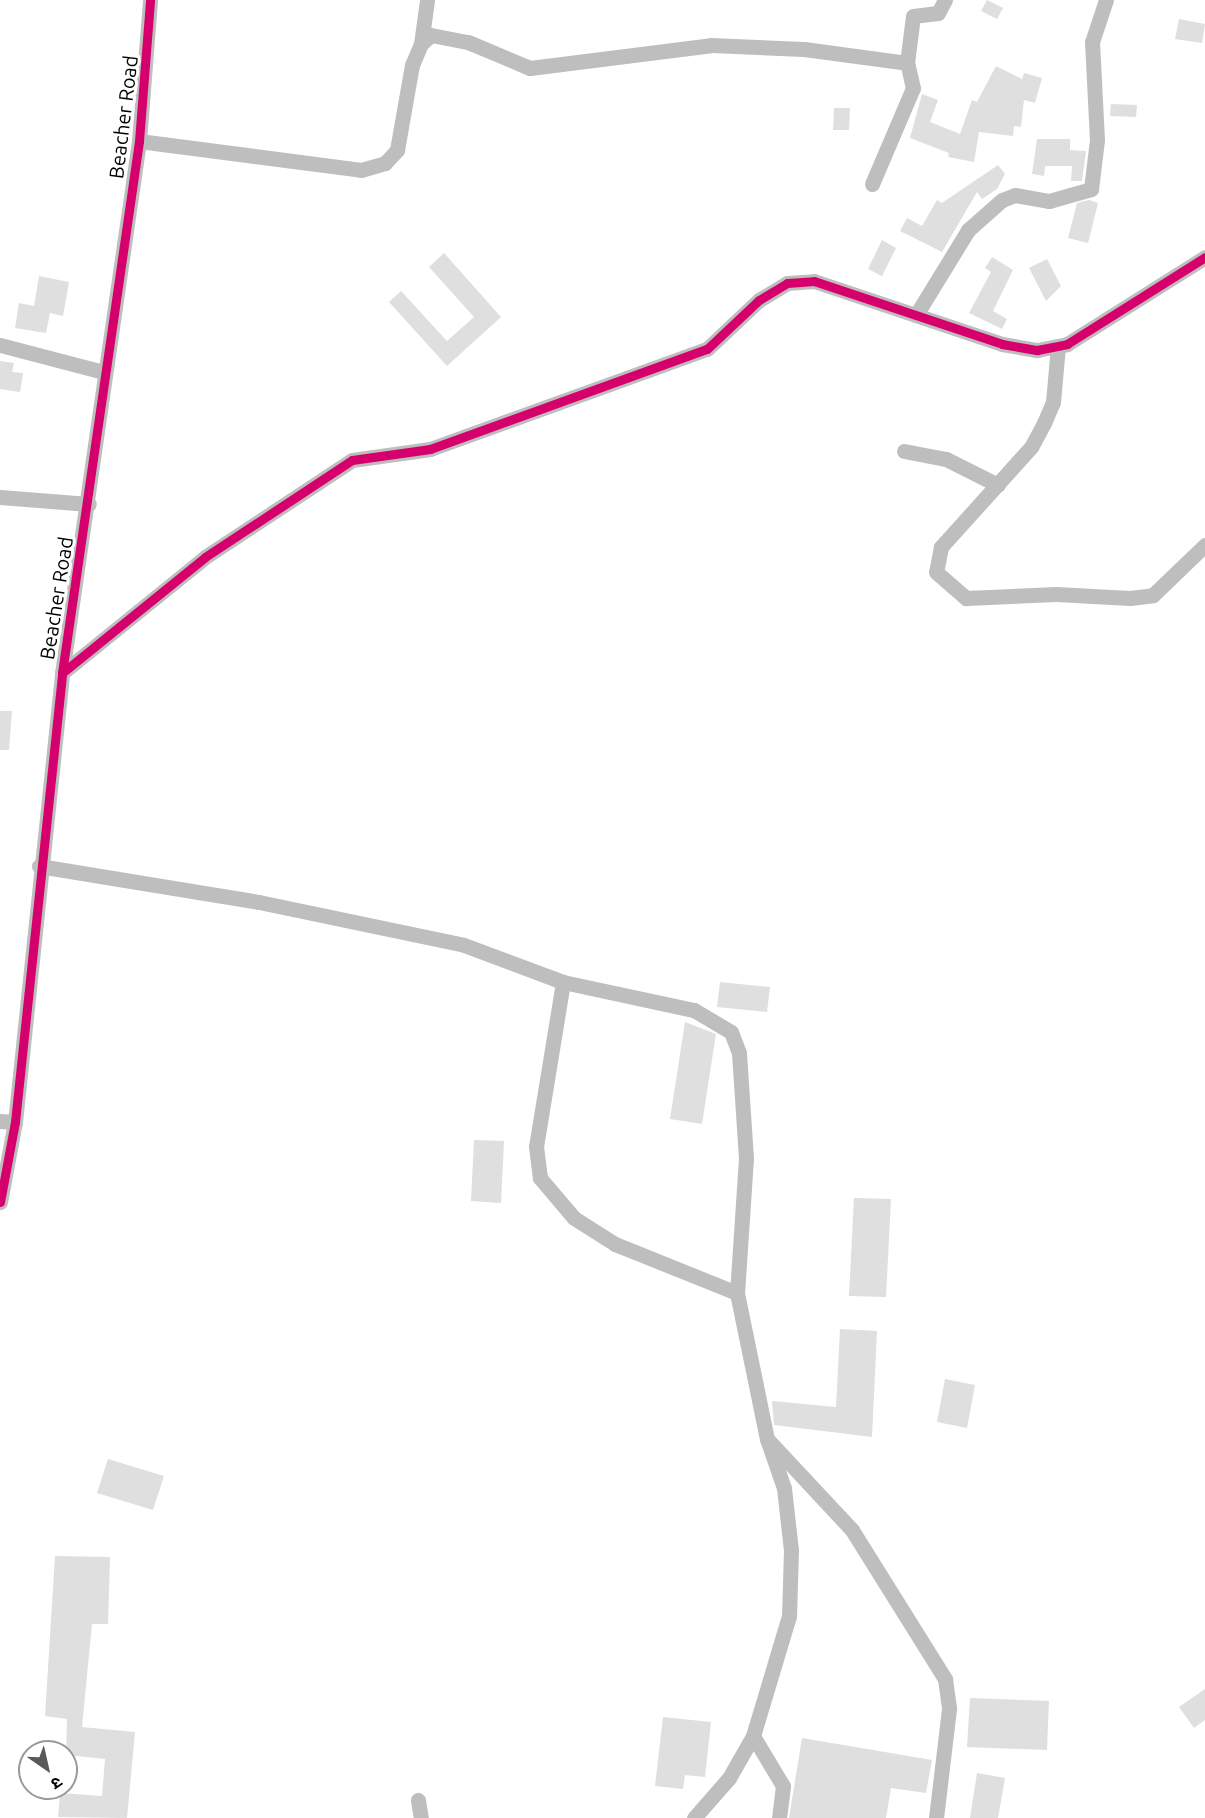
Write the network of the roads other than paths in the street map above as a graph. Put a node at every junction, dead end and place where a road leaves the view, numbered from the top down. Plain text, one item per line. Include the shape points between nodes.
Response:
1 (150, 0) edge
2 (427, 0) edge
3 (945, 0) edge
4 (1106, 0) edge
5 (421, 44) junction
6 (907, 63) junction
7 (139, 141) junction
8 (872, 184) dead end
9 (1205, 257) edge
10 (916, 315) junction
11 (0, 345) edge
12 (1058, 346) junction
13 (104, 372) junction
14 (904, 451) dead end
15 (998, 485) junction
16 (0, 497) edge
17 (89, 504) junction
18 (1205, 545) edge
19 (62, 673) junction
20 (39, 866) junction
21 (562, 982) junction
22 (8, 1121) edge
23 (0, 1202) edge
24 (737, 1293) junction
25 (767, 1439) junction
26 (804, 1475) junction
27 (784, 1488) junction
28 (753, 1736) junction
29 (418, 1800) dead end
30 (421, 1818) edge
31 (694, 1818) edge
32 (778, 1818) edge
33 (936, 1818) edge

1 - 7 street, Beacher Road
2 - 5 street
3 - 6 street via 938,13 913,16
4 - 10 street via 1092,42 1097,140 1091,189 1049,201 1015,195 1002,200 968,230
5 - 6 street via 441,33 530,68 711,45 804,49
5 - 7 street via 397,150 385,163 361,170
6 - 8 street via 913,88
7 - 13 street, Beacher Road
9 - 12 street
10 - 12 street via 1002,344
10 - 19 street via 814,281 787,283 697,353 430,449 352,460 205,557
11 - 13 street
12 - 15 street via 1053,402 1044,423
13 - 17 street, Beacher Road
14 - 15 street via 946,459
15 - 18 street via 935,558 936,572 966,598 1153,595
16 - 17 street
17 - 19 street, Beacher Road
19 - 20 street, Beacher Road
20 - 21 street via 260,902 464,945
20 - 22 street, Beacher Road
21 - 24 street via 536,1146 540,1178 574,1218 615,1244
21 - 24 street via 694,1010 731,1032 739,1053 746,1158
22 - 23 street, Beacher Road
24 - 25 street
25 - 26 street
25 - 27 street
26 - 27 street
26 - 33 street via 852,1530 945,1679 949,1709
27 - 28 street via 791,1550 789,1616
28 - 31 street via 729,1778
28 - 32 street via 783,1786
29 - 30 street

